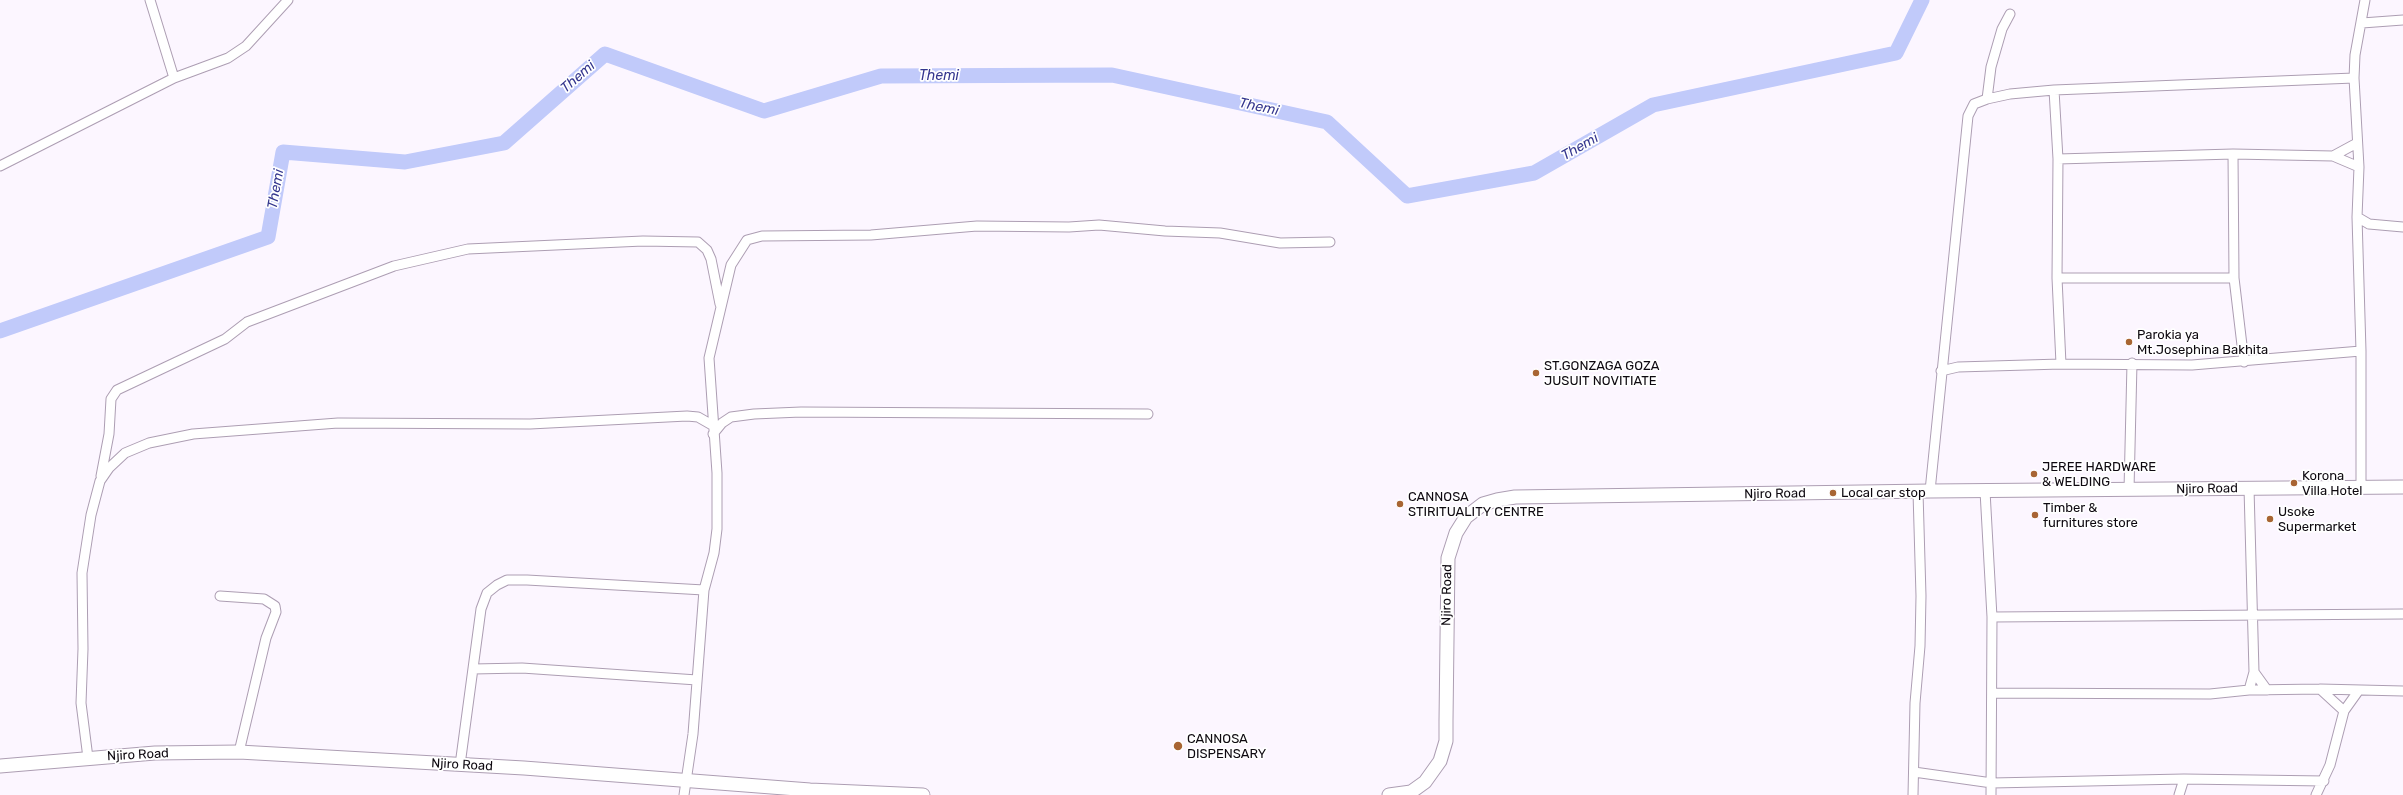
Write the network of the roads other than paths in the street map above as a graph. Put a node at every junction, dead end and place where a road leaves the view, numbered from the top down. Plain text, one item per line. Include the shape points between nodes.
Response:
1 (150, 0) edge
2 (288, 0) edge
3 (2365, 0) edge
4 (2010, 14) dead end
5 (2403, 20) edge
6 (2362, 23) junction
7 (174, 78) junction
8 (2354, 78) junction
9 (2054, 90) junction
10 (1987, 99) junction
11 (2357, 143) junction
12 (2233, 154) junction
13 (2332, 156) junction
14 (2058, 159) junction
15 (0, 166) edge
16 (2359, 167) junction
17 (2357, 217) junction
18 (2369, 224) junction
19 (2403, 227) edge
20 (2358, 239) junction
21 (1330, 242) dead end
22 (2057, 278) junction
23 (2234, 278) junction
24 (721, 309) junction
25 (2361, 351) junction
26 (2244, 362) junction
27 (2132, 363) junction
28 (2061, 364) junction
29 (1941, 371) junction
30 (1148, 414) dead end
31 (713, 430) junction
32 (100, 481) junction
33 (2403, 487) edge
34 (2249, 488) junction
35 (2361, 488) junction
36 (2130, 490) junction
37 (1985, 491) junction
38 (1924, 492) junction
39 (704, 590) junction
40 (220, 596) dead end
41 (2251, 613) junction
42 (2403, 614) edge
43 (1992, 617) junction
44 (473, 669) junction
45 (2254, 672) junction
46 (697, 680) junction
47 (2320, 689) junction
48 (2249, 690) junction
49 (2267, 690) junction
50 (2359, 690) junction
51 (2403, 691) edge
52 (1993, 693) junction
53 (2344, 711) junction
54 (239, 752) junction
55 (88, 758) junction
56 (460, 765) junction
57 (0, 766) edge
58 (1914, 772) junction
59 (686, 779) junction
60 (2184, 779) junction
61 (2324, 781) junction
62 (1992, 782) junction
63 (810, 792) edge
64 (684, 795) edge
65 (910, 795) edge
66 (923, 795) edge
67 (1389, 795) edge
68 (1913, 795) edge
69 (1991, 795) edge
70 (2179, 795) edge
71 (2316, 795) edge

1 - 7 street
2 - 7 street via 246,46 228,58
3 - 6 street
4 - 10 street via 2002,29 1991,67
5 - 6 street
6 - 8 street via 2355,56
7 - 15 street
8 - 9 street
8 - 11 street
9 - 10 street
9 - 14 street
10 - 29 street via 1974,104 1968,116
11 - 13 street
11 - 16 street
12 - 13 street
12 - 14 street
12 - 23 street
13 - 16 street
14 - 22 street
16 - 17 street
17 - 18 street
17 - 20 street
18 - 19 street
18 - 20 street
20 - 25 street
21 - 24 street via 1280,243 1220,233 1099,226 977,226 871,235 762,236 747,240 739,250 731,265
22 - 23 street
22 - 28 street
23 - 26 street
24 - 31 street via 713,333 709,358
24 - 32 street via 711,259 707,250 698,242 468,249 394,266 247,322 225,339 117,390 112,399 109,434
25 - 26 street
25 - 35 street
26 - 27 street
27 - 28 street
27 - 36 street
28 - 29 street via 1958,367
29 - 38 street via 1937,437
30 - 31 street via 762,413 731,417
31 - 32 street via 698,417 687,416 530,424 338,423 193,434 149,443 125,453
31 - 39 street via 718,529
32 - 55 street via 91,515 82,573 81,703
33 - 35 street, Njiro Road
34 - 35 street, Njiro Road
34 - 36 street, Njiro Road
34 - 41 street
36 - 37 street, Njiro Road
37 - 38 street, Njiro Road
37 - 43 street
38 - 58 street
38 - 67 street, Njiro Road via 1514,497 1483,504 1466,517 1456,533 1448,558 1446,741 1440,761 1425,782 1412,792
39 - 44 street via 507,580 487,593 481,609
39 - 46 street
40 - 54 street via 264,599 275,606 276,612 266,638
41 - 42 street
41 - 43 street
41 - 45 street
43 - 52 street
44 - 46 street via 522,668
44 - 56 street
45 - 48 street
45 - 49 street
46 - 59 street
47 - 49 street
47 - 50 street
47 - 53 street
48 - 49 street
48 - 52 street via 2210,694
50 - 51 street
50 - 53 street
52 - 62 street
53 - 61 street
54 - 55 street, Njiro Road via 155,753
54 - 56 street, Njiro Road
55 - 57 street, Njiro Road
56 - 59 street, Njiro Road
58 - 62 street
58 - 68 street
59 - 63 street, Njiro Road
59 - 64 street
60 - 61 street
60 - 62 street
60 - 70 street
61 - 71 street
62 - 69 street
63 - 65 street, Njiro Road
65 - 66 street, Njiro Road

